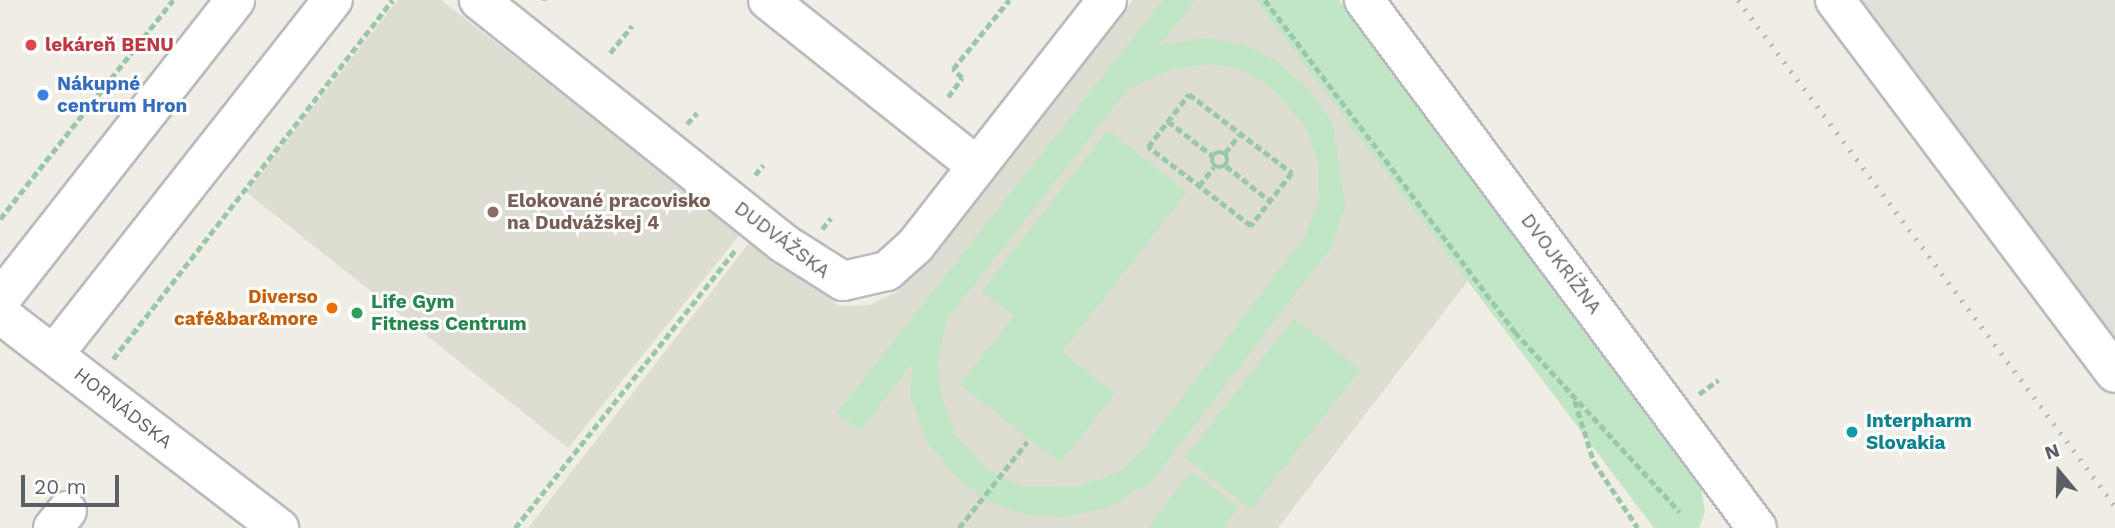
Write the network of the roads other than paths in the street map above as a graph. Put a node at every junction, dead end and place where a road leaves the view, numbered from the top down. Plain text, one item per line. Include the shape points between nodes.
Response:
1 (235, 0) edge
2 (333, 0) edge
3 (479, 0) edge
4 (768, 0) edge
5 (1107, 0) edge
6 (1364, 0) edge
7 (1835, 0) edge
8 (977, 166) junction
9 (0, 300) edge
10 (0, 314) edge
11 (54, 354) junction
12 (2115, 373) edge
13 (1746, 523) edge
14 (279, 528) edge

1 - 9 street
2 - 11 street
3 - 8 street, DUDVÁŽSKA via 832,279 857,281 898,264
4 - 8 street
5 - 8 street, DUDVÁŽSKA
6 - 13 street, DVOJKRÍŽNA
7 - 12 street
10 - 11 street, HORNÁDSKA
11 - 14 street, HORNÁDSKA

